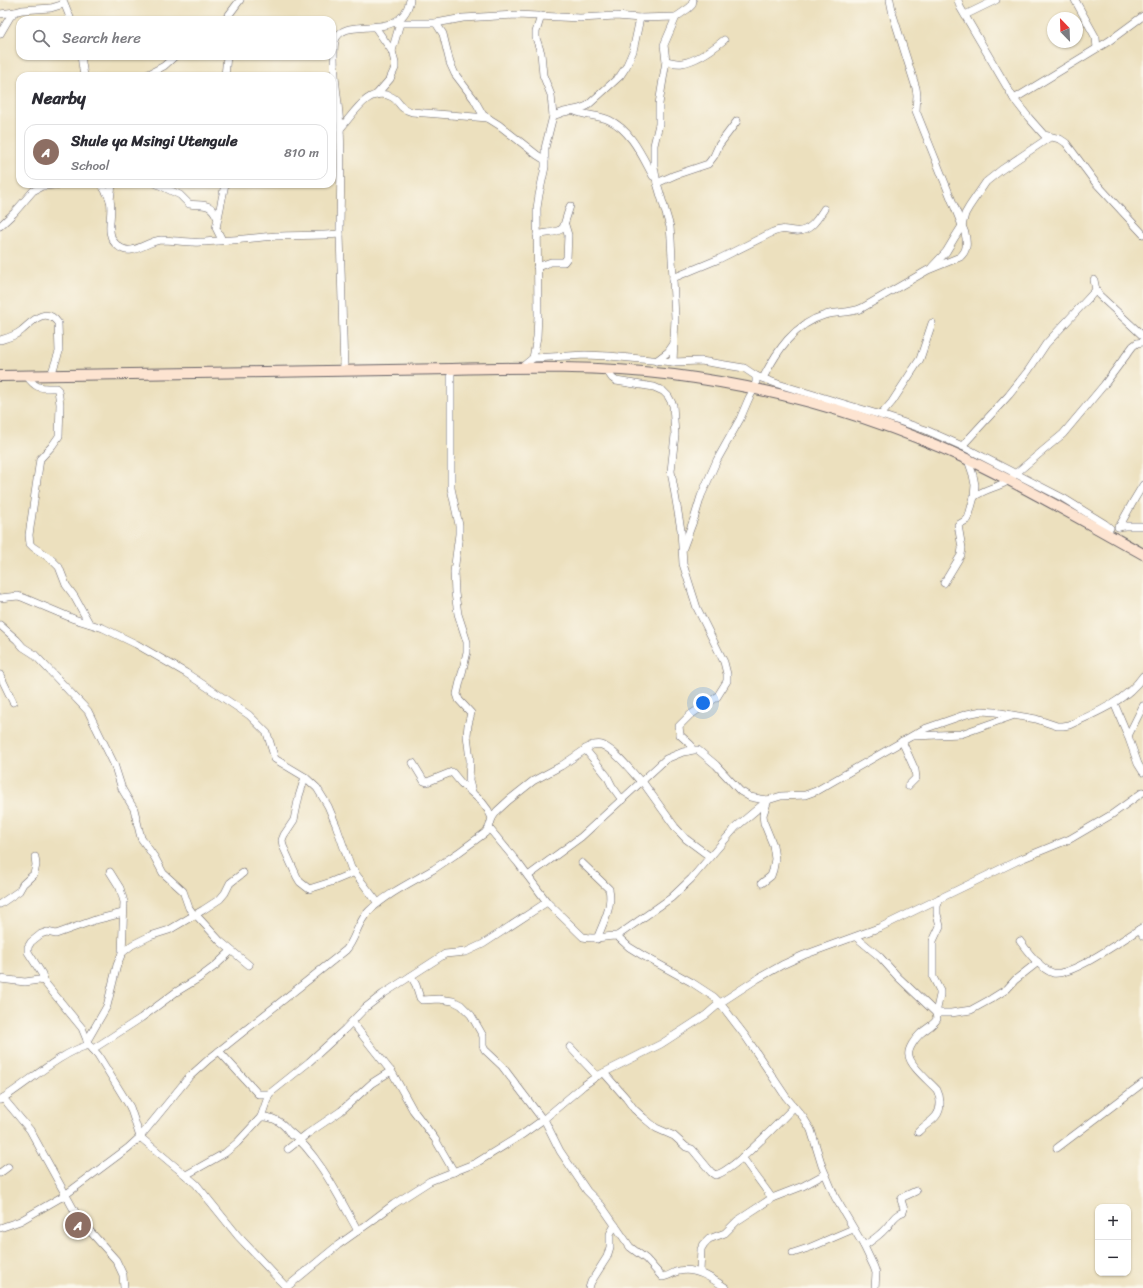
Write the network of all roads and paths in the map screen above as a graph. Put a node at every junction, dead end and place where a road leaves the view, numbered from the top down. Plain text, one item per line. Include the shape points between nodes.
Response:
1 (240, 0) edge
2 (410, 0) edge
3 (693, 0) edge
4 (890, 0) edge
5 (958, 0) edge
6 (996, 0) edge
7 (1075, 0) edge
8 (64, 2) edge
9 (15, 12) junction
10 (0, 14) edge
11 (965, 15) junction
12 (69, 16) edge
13 (228, 16) edge
14 (541, 16) junction
15 (1143, 16) edge
16 (676, 17) junction
17 (640, 18) junction
18 (398, 23) junction
19 (436, 23) junction
20 (375, 27) junction
21 (0, 34) edge
22 (336, 34) edge
23 (724, 40) dead end
24 (1097, 48) junction
25 (392, 51) junction
26 (82, 60) edge
27 (171, 60) edge
28 (227, 60) edge
29 (334, 60) edge
30 (666, 61) junction
31 (83, 72) edge
32 (153, 72) edge
33 (225, 72) edge
34 (335, 72) edge
35 (336, 86) edge
36 (376, 95) junction
37 (1014, 99) junction
38 (574, 111) junction
39 (554, 116) junction
40 (488, 118) junction
41 (737, 121) dead end
42 (340, 129) junction
43 (1050, 137) junction
44 (545, 160) junction
45 (657, 182) junction
46 (40, 188) edge
47 (103, 188) edge
48 (112, 188) edge
49 (165, 188) edge
50 (224, 188) edge
51 (110, 200) junction
52 (570, 206) dead end
53 (824, 210) dead end
54 (217, 217) junction
55 (0, 226) edge
56 (565, 226) junction
57 (962, 226) junction
58 (340, 234) junction
59 (1143, 234) edge
60 (538, 235) junction
61 (222, 240) junction
62 (537, 267) junction
63 (928, 270) junction
64 (673, 278) junction
65 (1094, 280) dead end
66 (1096, 290) junction
67 (932, 323) dead end
68 (1143, 336) edge
69 (0, 340) edge
70 (1140, 342) edge
71 (674, 343) junction
72 (533, 358) junction
73 (656, 360) junction
74 (673, 362) junction
75 (522, 367) junction
76 (450, 369) junction
77 (606, 369) junction
78 (344, 370) junction
79 (26, 375) junction
80 (51, 375) junction
81 (0, 376) edge
82 (760, 377) junction
83 (754, 389) junction
84 (881, 415) junction
85 (962, 446) junction
86 (968, 460) junction
87 (1012, 477) junction
88 (1143, 485) edge
89 (974, 497) junction
90 (1143, 526) edge
91 (1120, 527) junction
92 (1106, 530) junction
93 (683, 550) junction
94 (1143, 554) edge
95 (944, 583) dead end
96 (0, 598) edge
97 (89, 623) junction
98 (0, 625) edge
99 (0, 676) edge
100 (1143, 676) edge
101 (14, 702) dead end
102 (1114, 703) junction
103 (1143, 706) edge
104 (1013, 716) junction
105 (910, 736) junction
106 (1128, 736) junction
107 (902, 741) junction
108 (585, 749) junction
109 (688, 751) junction
110 (413, 763) dead end
111 (1143, 772) edge
112 (305, 777) junction
113 (642, 782) junction
114 (908, 786) dead end
115 (472, 792) junction
116 (1143, 792) edge
117 (622, 800) junction
118 (768, 800) junction
119 (492, 818) junction
120 (489, 828) junction
121 (709, 856) junction
122 (35, 857) dead end
123 (582, 863) dead end
124 (110, 872) dead end
125 (355, 872) junction
126 (244, 873) dead end
127 (528, 876) junction
128 (762, 884) dead end
129 (940, 898) junction
130 (547, 902) junction
131 (378, 903) junction
132 (0, 904) edge
133 (122, 913) junction
134 (195, 915) junction
135 (1141, 928) edge
136 (618, 936) junction
137 (1143, 936) edge
138 (856, 937) junction
139 (597, 939) junction
140 (1020, 941) dead end
141 (231, 951) junction
142 (122, 953) junction
143 (1038, 962) junction
144 (249, 965) dead end
145 (411, 976) junction
146 (0, 979) edge
147 (44, 981) junction
148 (720, 1003) junction
149 (936, 1013) junction
150 (352, 1022) junction
151 (90, 1045) junction
152 (570, 1047) dead end
153 (219, 1051) junction
154 (391, 1071) junction
155 (601, 1074) junction
156 (1143, 1083) edge
157 (269, 1094) junction
158 (2, 1099) edge
159 (794, 1108) junction
160 (261, 1117) junction
161 (544, 1120) junction
162 (289, 1131) junction
163 (918, 1132) dead end
164 (140, 1137) junction
165 (300, 1140) junction
166 (1057, 1148) dead end
167 (288, 1149) junction
168 (282, 1156) dead end
169 (742, 1157) junction
170 (8, 1167) dead end
171 (454, 1172) junction
172 (0, 1173) edge
173 (825, 1174) junction
174 (186, 1175) junction
175 (916, 1191) dead end
176 (65, 1195) junction
177 (772, 1198) junction
178 (615, 1225) junction
179 (0, 1228) edge
180 (854, 1229) junction
181 (358, 1231) junction
182 (864, 1246) junction
183 (793, 1252) dead end
184 (700, 1272) junction
185 (124, 1288) edge
186 (287, 1288) edge
187 (589, 1288) edge
188 (726, 1288) edge
189 (875, 1288) edge

1 - 13 street
2 - 18 street via 409,7
3 - 16 street via 692,5
4 - 57 street via 916,88 916,111
5 - 11 street
6 - 11 street
7 - 24 street via 1096,38
8 - 9 street via 51,8
8 - 12 street
9 - 10 street
9 - 21 street
11 - 37 street
14 - 17 street
14 - 19 street via 463,18
14 - 39 street via 536,38
15 - 24 street
16 - 17 street
16 - 30 street via 664,48
17 - 38 street via 633,50 620,76 587,106
18 - 19 street
18 - 20 street
18 - 25 street
19 - 40 street via 443,34 455,74
20 - 22 street via 349,28
20 - 25 street
23 - 30 street via 689,62 681,64
24 - 37 street
25 - 36 street via 395,62 393,74
26 - 31 street
27 - 32 street
28 - 33 street
29 - 34 street
30 - 45 street via 654,145
35 - 42 street
36 - 40 street via 395,98 403,108 412,112
36 - 42 street via 359,105
37 - 43 street via 1040,131
38 - 39 street
38 - 45 street via 609,120 622,129 631,138
39 - 44 street via 545,148
40 - 44 street
41 - 45 street via 708,164
42 - 58 street
43 - 57 street via 986,182 964,214
43 - 59 street via 1066,143 1095,182
44 - 60 street via 537,208
45 - 64 street via 670,227
46 - 55 street via 30,194
47 - 51 street
48 - 51 street
49 - 54 street via 180,195 189,204 210,207
50 - 54 street
51 - 61 street via 110,232 112,239 124,250 130,251 159,240
52 - 56 street
53 - 64 street via 809,227 798,231 782,229 773,232
54 - 61 street via 216,228
56 - 60 street via 560,231
56 - 62 street via 568,235 567,258 564,262 551,262
57 - 63 street via 946,252
57 - 63 street via 967,246 964,254
58 - 61 street
58 - 78 street
60 - 62 street
62 - 72 street via 537,337
63 - 82 street via 853,312 835,312 810,321 793,333
64 - 71 street
65 - 66 street
66 - 68 street via 1103,300
66 - 85 street via 1046,344 1009,395
67 - 84 street via 920,359
68 - 70 street
69 - 80 street via 15,335 36,318 51,316 58,326 59,352
70 - 87 street via 1133,346 1063,434
71 - 73 street via 668,352
71 - 74 street
72 - 73 street via 585,355
72 - 75 street
73 - 74 street
74 - 82 street via 701,361 733,366 744,368
75 - 76 main road
75 - 77 main road
76 - 78 main road
76 - 115 street via 451,488 459,525 454,572 455,593 468,647 457,694 471,713 467,735 469,781
77 - 83 main road via 675,376
77 - 93 street via 616,381 654,387 663,391 672,405 675,435 671,471
78 - 80 main road
79 - 80 main road
79 - 81 main road
79 - 97 street via 36,387 56,388 60,404 59,436 40,459 29,535 30,544 59,567 66,585
82 - 83 street
82 - 84 street
83 - 86 main road via 807,401 861,418
83 - 93 street via 701,496
84 - 85 street via 926,430
85 - 87 street
86 - 87 main road
86 - 89 street via 974,480
87 - 89 street
87 - 92 main road
88 - 91 street
89 - 95 street via 968,519 958,525 961,555
90 - 91 street
91 - 92 street
92 - 94 main road
93 - 109 street via 683,564 695,605 724,662 727,674 727,682 718,696 690,715 679,726 680,735 692,746
96 - 97 street via 18,596
97 - 112 street via 171,663 249,715 267,733 275,759
98 - 134 street via 34,654 88,711 114,764 122,789 134,809 141,838 162,873 182,891
99 - 101 street
100 - 102 street via 1126,695
102 - 104 street via 1063,726
102 - 106 street
103 - 106 street
104 - 105 street via 961,734
104 - 105 street via 974,712
105 - 107 street
106 - 111 street
107 - 114 street via 915,770 916,778
107 - 118 street via 816,791
108 - 113 street via 592,745 601,745 611,751
108 - 117 street
108 - 119 street via 533,781
109 - 113 street via 666,759
109 - 118 street via 701,752 740,791 750,797
110 - 115 street via 425,782 452,772
112 - 125 street via 317,788 328,806 347,859
112 - 125 street via 294,820 282,840 297,877 309,888
113 - 117 street
113 - 121 street via 675,827
115 - 119 street
116 - 129 street via 1111,815 1070,839 1021,859
117 - 127 street via 581,837
118 - 121 street via 736,827
118 - 128 street via 763,815 775,859 771,876
119 - 120 street
120 - 127 street
120 - 131 street via 474,842
121 - 136 street via 691,879 671,898
122 - 132 street via 34,874 23,884 19,892
123 - 139 street via 609,889 610,894 609,909
124 - 133 street via 120,888 124,902
125 - 131 street
126 - 134 street via 230,883 220,899
127 - 130 street
129 - 138 street
129 - 149 street via 937,914 940,926 933,940 933,977 940,991
130 - 139 street via 583,937
130 - 145 street via 483,944 466,952 445,954
131 - 153 street via 365,915 346,950
133 - 142 street
133 - 147 street via 56,934 47,932 35,938 28,947 28,952
134 - 141 street
134 - 142 street via 169,930 132,945
135 - 137 street
135 - 143 street via 1089,961 1067,970 1055,973
136 - 139 street
136 - 148 street via 642,955 691,982
138 - 148 street via 782,965
138 - 149 street via 880,957
140 - 143 street
141 - 144 street
141 - 151 street via 199,978 141,1018
142 - 151 street via 107,1006
143 - 149 street via 1007,989 971,1010
145 - 150 street via 365,1008
145 - 161 street via 422,1000 453,1001 471,1015 483,1036 485,1050 502,1066
146 - 147 street
147 - 151 street via 78,1022
148 - 155 street via 661,1044
148 - 159 street
149 - 163 street via 937,1019 919,1035 908,1056 939,1094 937,1116
150 - 154 street
150 - 157 street via 309,1062
151 - 158 street via 53,1064
151 - 164 street via 130,1107
152 - 155 street
153 - 157 street via 258,1094
153 - 164 street via 189,1077
154 - 165 street via 372,1082 341,1112
154 - 171 street
155 - 161 street
155 - 169 street via 656,1128 674,1136 692,1149 713,1174 723,1173
156 - 166 street
157 - 160 street
158 - 176 street via 30,1130
159 - 169 street
159 - 173 street via 811,1130
160 - 162 street via 281,1122
160 - 174 street via 237,1143
161 - 171 street via 497,1151
161 - 178 street via 560,1151 587,1191
162 - 165 street
162 - 167 street via 292,1143
164 - 174 street
164 - 176 street
165 - 167 street
165 - 181 street via 317,1161
167 - 168 street
169 - 177 street
170 - 172 street
171 - 181 street via 430,1180
173 - 177 street
173 - 180 street
174 - 186 street
175 - 182 street via 903,1197 903,1212 895,1215 883,1231
176 - 179 street
176 - 185 street via 79,1219 116,1260 123,1275
177 - 184 street via 737,1221 725,1233 709,1239 704,1244 701,1249
178 - 184 street via 630,1248 646,1259 662,1277 684,1270
178 - 187 street via 610,1234 607,1257
180 - 182 street
180 - 183 street
181 - 186 street
182 - 189 street via 876,1273
184 - 188 street

